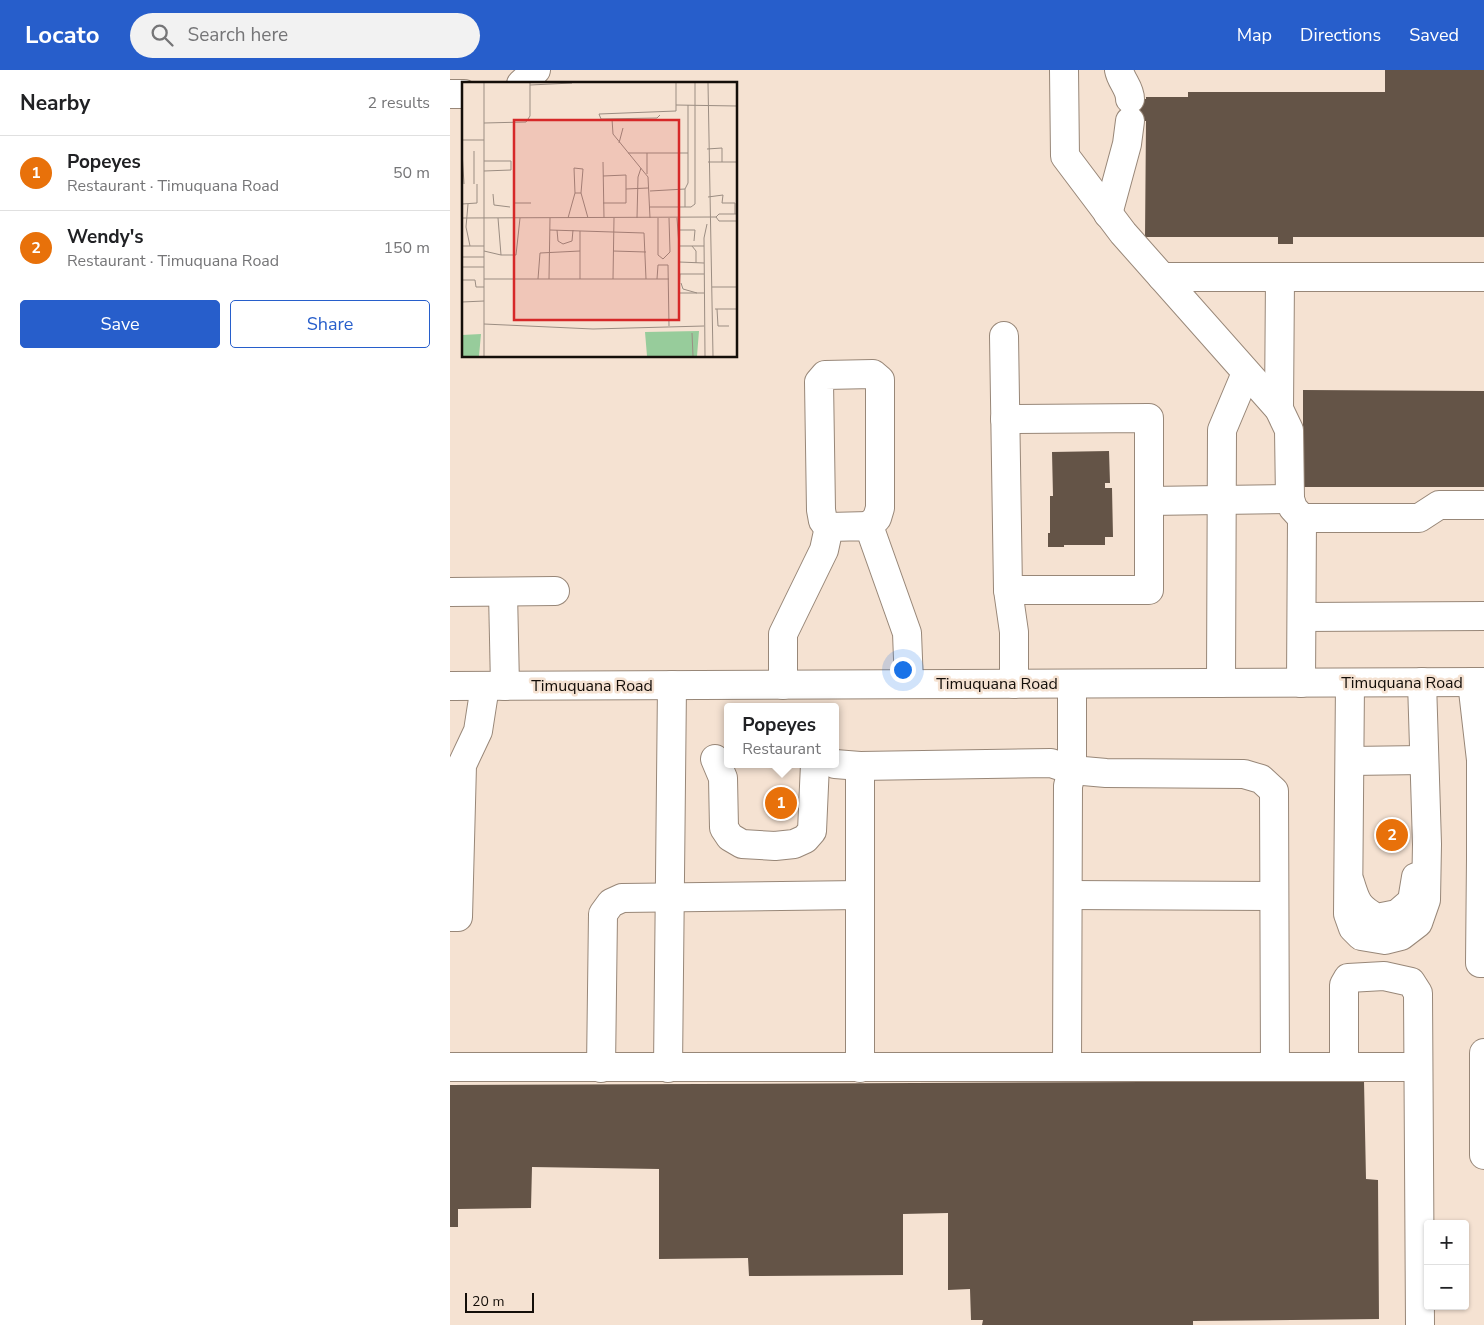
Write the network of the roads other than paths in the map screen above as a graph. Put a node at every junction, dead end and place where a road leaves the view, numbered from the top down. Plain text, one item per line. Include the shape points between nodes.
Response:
1 (1064, 70) edge
2 (1119, 70) edge
3 (1108, 214) junction
4 (1162, 277) junction
5 (1280, 277) junction
6 (1484, 277) edge
7 (1004, 336) dead end
8 (1246, 373) junction
9 (1279, 409) junction
10 (1005, 419) junction
11 (1222, 500) junction
12 (1148, 501) junction
13 (1484, 505) edge
14 (1296, 508) junction
15 (869, 526) junction
16 (829, 528) junction
17 (1008, 590) junction
18 (555, 591) dead end
19 (450, 592) edge
20 (503, 592) junction
21 (1484, 616) edge
22 (1302, 617) junction
23 (1422, 682) junction
24 (1478, 682) edge
25 (1221, 683) junction
26 (1301, 683) junction
27 (1350, 683) junction
28 (908, 684) junction
29 (1014, 684) junction
30 (1072, 684) junction
31 (672, 685) junction
32 (783, 685) junction
33 (450, 686) edge
34 (495, 686) junction
35 (721, 759) edge
36 (672, 760) junction
37 (1420, 760) junction
38 (1483, 760) edge
39 (1350, 761) junction
40 (847, 765) edge
41 (815, 768) edge
42 (1072, 770) junction
43 (1482, 846) edge
44 (1349, 878) junction
45 (860, 895) junction
46 (1068, 895) junction
47 (1274, 896) junction
48 (670, 897) junction
49 (450, 917) edge
50 (1384, 940) junction
51 (1484, 964) edge
52 (1384, 976) junction
53 (1484, 1053) edge
54 (450, 1067) edge
55 (1067, 1067) junction
56 (1275, 1067) junction
57 (1344, 1067) junction
58 (1418, 1067) junction
59 (601, 1068) junction
60 (668, 1068) junction
61 (860, 1068) junction
62 (1484, 1155) edge
63 (1420, 1325) edge

1 - 3 main road via 1065,156
2 - 3 main road via 1130,94 1130,110 1127,144
3 - 4 main road
4 - 5 main road
4 - 8 main road
5 - 6 main road
5 - 9 main road
7 - 10 main road
8 - 9 main road
8 - 11 main road via 1222,430
9 - 14 main road via 1289,430
10 - 12 main road via 1148,418
10 - 17 main road
11 - 12 main road
11 - 14 main road
11 - 25 main road
12 - 17 main road via 1148,590
13 - 14 main road via 1439,505 1419,518
14 - 22 main road
15 - 16 main road
15 - 16 main road via 877,518 880,508 880,380 873,374 824,374 818,382 820,510
15 - 28 main road via 907,633
16 - 32 main road via 824,550 783,634
17 - 29 main road via 1014,632
18 - 20 main road
19 - 20 main road
20 - 34 main road
21 - 22 main road
22 - 26 main road
23 - 24 main road, Timuquana Road
23 - 27 main road, Timuquana Road
23 - 37 main road
24 - 38 main road
25 - 26 main road, Timuquana Road
25 - 30 main road, Timuquana Road
26 - 27 main road, Timuquana Road
27 - 39 main road
28 - 29 main road, Timuquana Road
28 - 32 main road, Timuquana Road
29 - 30 main road, Timuquana Road
30 - 42 main road
31 - 32 main road, Timuquana Road
31 - 34 main road, Timuquana Road
31 - 36 main road
33 - 34 main road, Timuquana Road
34 - 49 main road via 462,765 458,917
35 - 36 main road
35 - 41 main road via 724,828 730,837 742,844 794,844 812,832
36 - 48 main road
37 - 39 main road
37 - 44 main road via 1417,866 1412,901 1396,914 1377,918 1357,904
37 - 50 main road via 1427,844 1426,900 1418,923 1401,936
38 - 43 main road
39 - 44 main road
40 - 42 main road via 1051,763
40 - 45 main road
42 - 46 main road via 1068,786
42 - 47 main road via 1244,774 1261,779 1274,791
43 - 51 main road via 1480,963
44 - 50 main road via 1348,914 1353,928 1361,936
45 - 48 main road
45 - 61 main road
46 - 47 main road
46 - 55 main road
47 - 56 main road
48 - 59 main road via 622,898 611,903 603,914
48 - 60 main road
50 - 52 main road
52 - 57 main road via 1348,978 1344,985
52 - 58 main road via 1412,982 1418,993
53 - 62 main road
54 - 59 main road
55 - 56 main road
55 - 61 main road
56 - 57 main road
57 - 58 main road
58 - 63 main road
59 - 60 main road
60 - 61 main road

